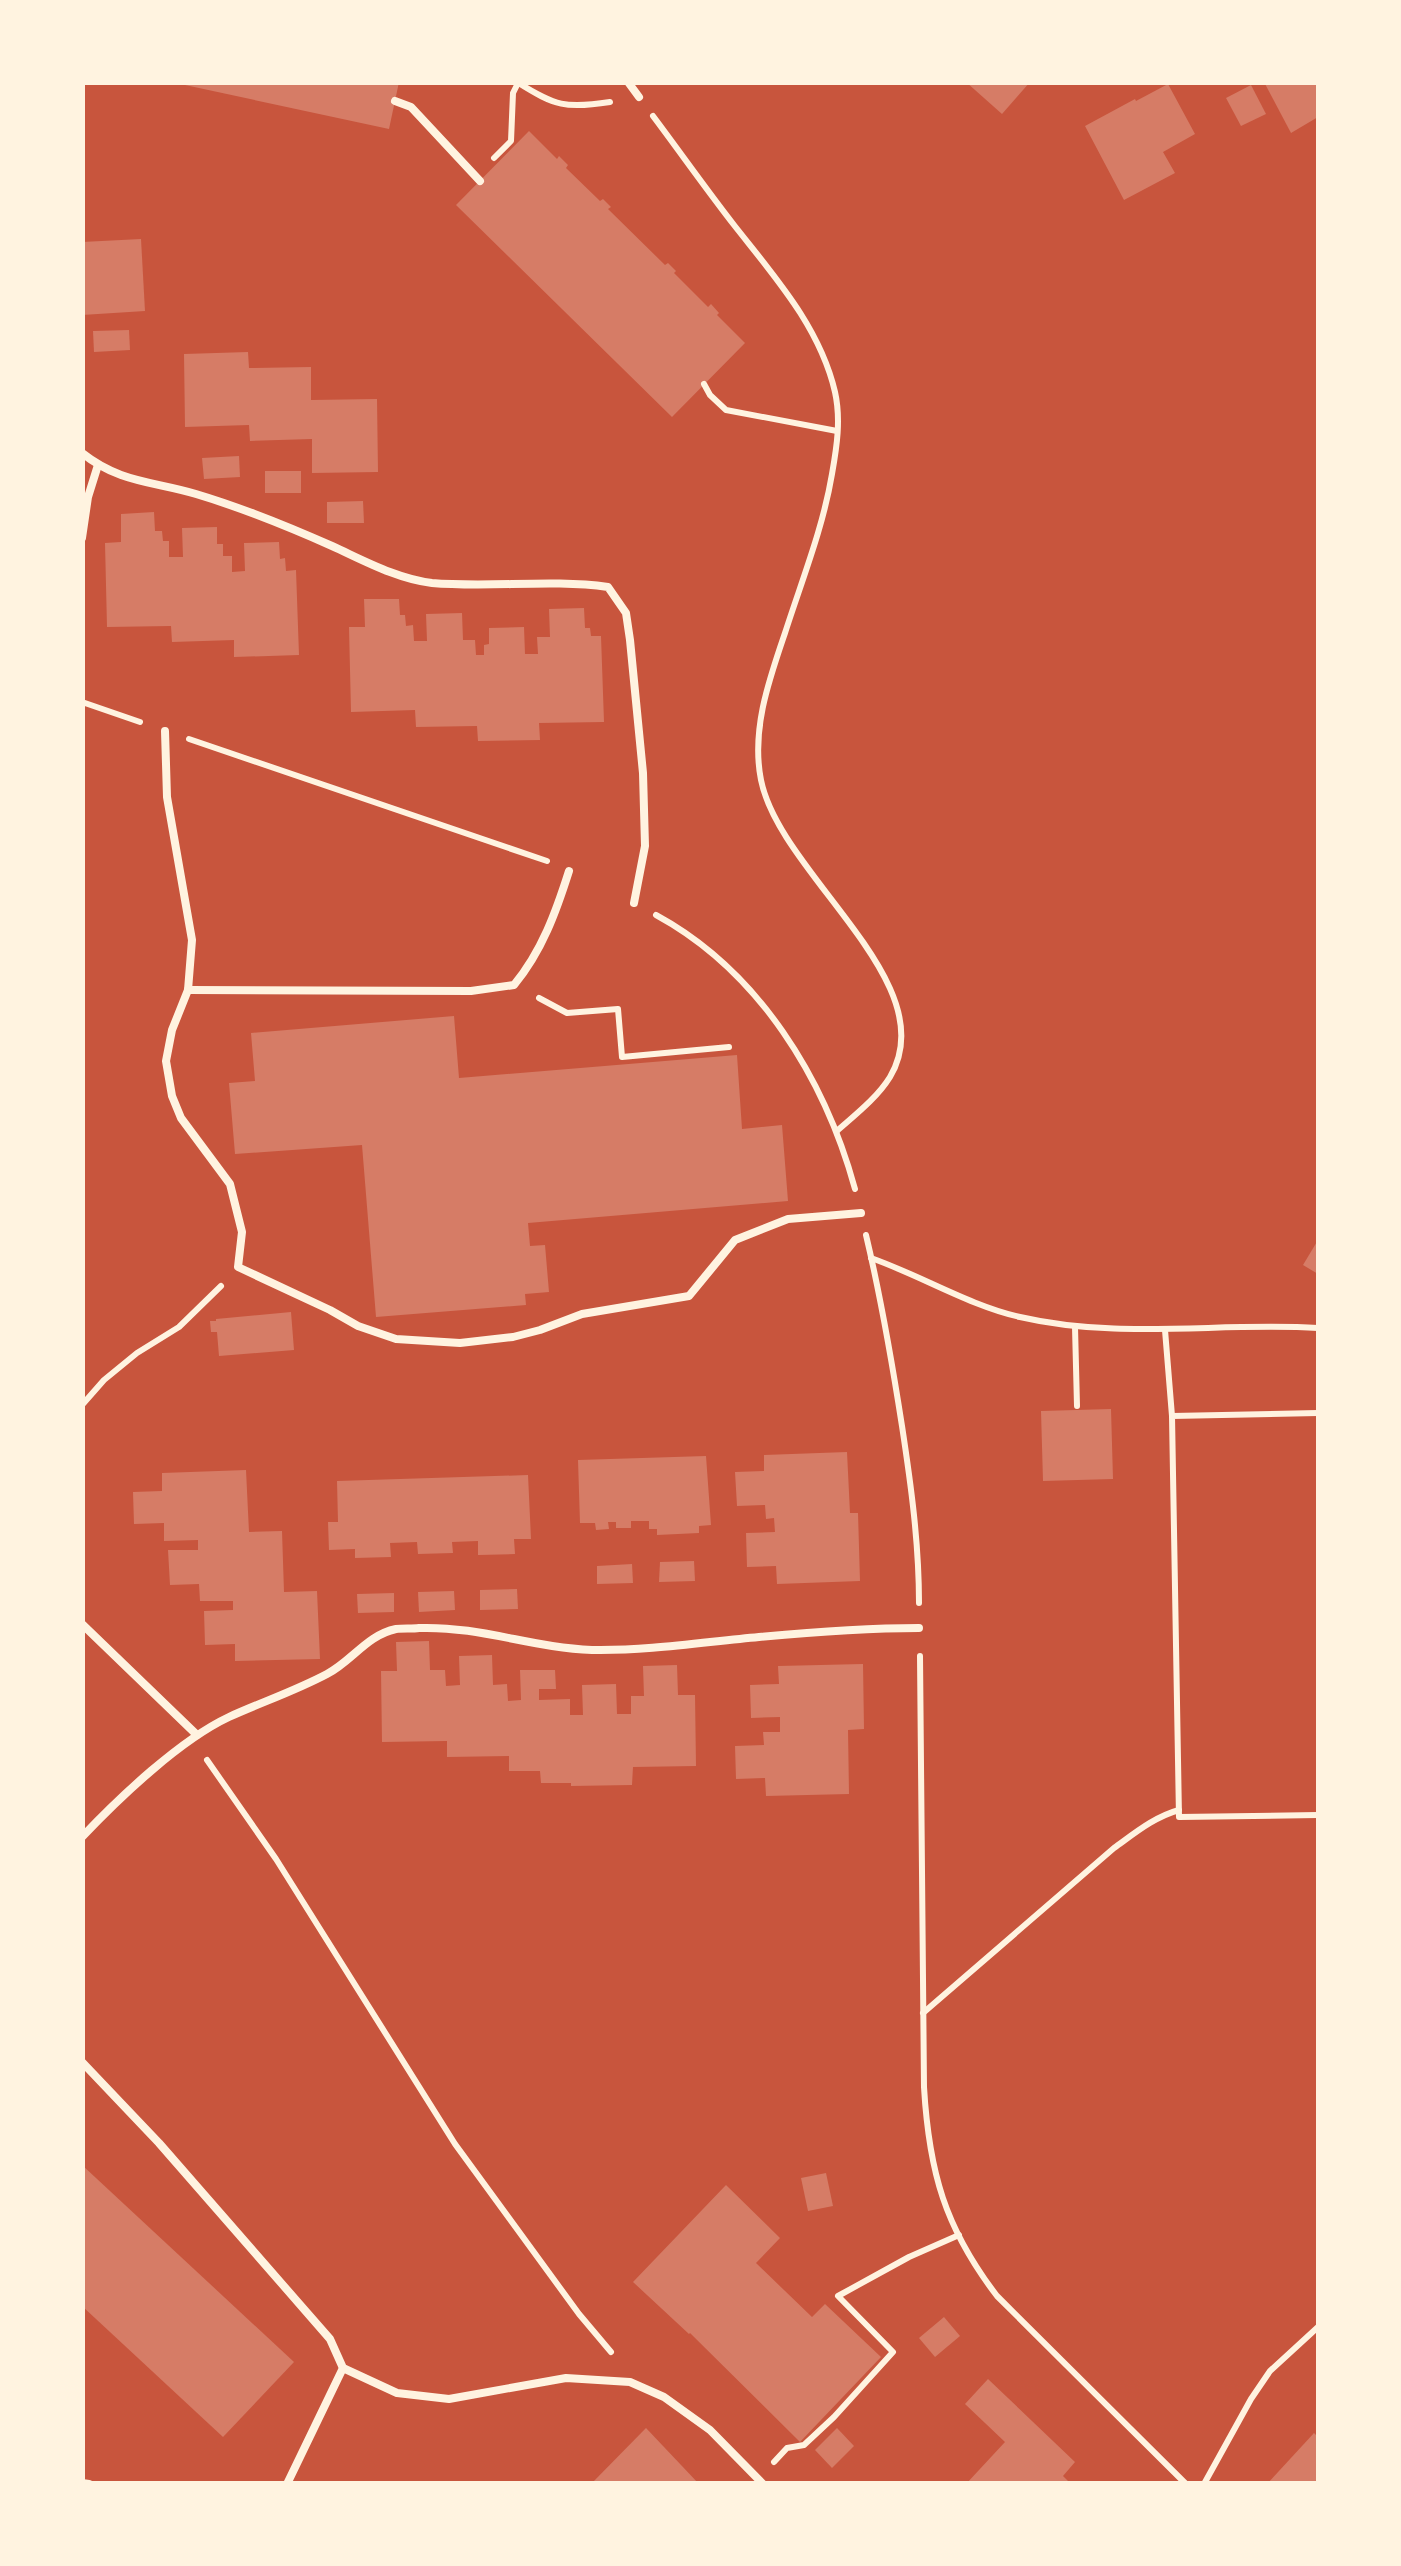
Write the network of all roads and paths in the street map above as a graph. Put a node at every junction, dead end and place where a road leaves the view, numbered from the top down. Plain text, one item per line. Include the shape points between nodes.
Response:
1 (628, 82) edge
2 (518, 83) edge
3 (639, 97) junction
4 (395, 101) dead end
5 (486, 165) dead end
6 (480, 181) dead end
7 (704, 384) dead end
8 (838, 431) junction
9 (82, 452) edge
10 (98, 465) junction
11 (82, 538) edge
12 (82, 702) edge
13 (166, 731) junction
14 (570, 871) joint
15 (634, 903) joint
16 (188, 990) junction
17 (567, 1013) dead end
18 (728, 1047) dead end
19 (837, 1131) junction
20 (861, 1213) junction
21 (871, 1258) junction
22 (238, 1267) junction
23 (1075, 1327) junction
24 (1318, 1328) edge
25 (1166, 1330) junction
26 (82, 1405) edge
27 (1077, 1406) dead end
28 (1318, 1413) edge
29 (1172, 1416) junction
30 (82, 1624) edge
31 (919, 1628) junction
32 (198, 1735) junction
33 (1179, 1810) junction
34 (1318, 1814) edge
35 (82, 1837) edge
36 (922, 2014) junction
37 (82, 2062) edge
38 (959, 2236) junction
39 (1318, 2327) edge
40 (343, 2368) junction
41 (630, 2382) junction
42 (761, 2481) edge
43 (288, 2484) edge
44 (1186, 2484) edge
45 (1204, 2484) edge

1 - 3 lane
2 - 3 path via 558,104
2 - 5 path via 510,141
3 - 8 path via 816,340 835,394
4 - 6 lane via 411,107
7 - 8 path via 726,410
8 - 19 path via 827,505 774,667 758,750 770,807 797,857 875,960 902,1018 901,1052 887,1082
9 - 10 lane
10 - 11 lane
10 - 15 lane via 272,519 404,577 608,586 626,613 643,773 645,846
12 - 13 path
13 - 14 path
13 - 16 lane via 167,797 192,940
14 - 16 lane via 533,962 514,985 471,991
15 - 19 path via 672,923 764,1006
16 - 22 lane via 166,1061 172,1096 230,1184 242,1232
17 - 18 path via 618,1008 622,1057
19 - 20 path
20 - 21 path
20 - 22 lane via 788,1219 735,1240 689,1296 460,1343 396,1339 358,1326
21 - 23 path via 984,1308
21 - 31 path via 913,1499
22 - 26 path via 179,1327 115,1371
23 - 25 path
23 - 27 path
24 - 25 path
25 - 29 path
28 - 29 path
29 - 33 path
30 - 32 lane
31 - 32 lane via 593,1650 473,1630 395,1629 364,1643 330,1672
31 - 36 path
32 - 35 lane
32 - 41 path via 204,1755 456,2144
33 - 34 path via 1178,1818
33 - 36 path via 1114,1848
36 - 38 path via 927,2139
37 - 40 lane via 330,2339
38 - 42 path via 838,2296 893,2352 804,2445 787,2448
38 - 44 path via 997,2296
39 - 45 path via 1270,2372
40 - 41 lane via 398,2393 449,2399 566,2378
40 - 43 lane
41 - 42 lane via 710,2430

